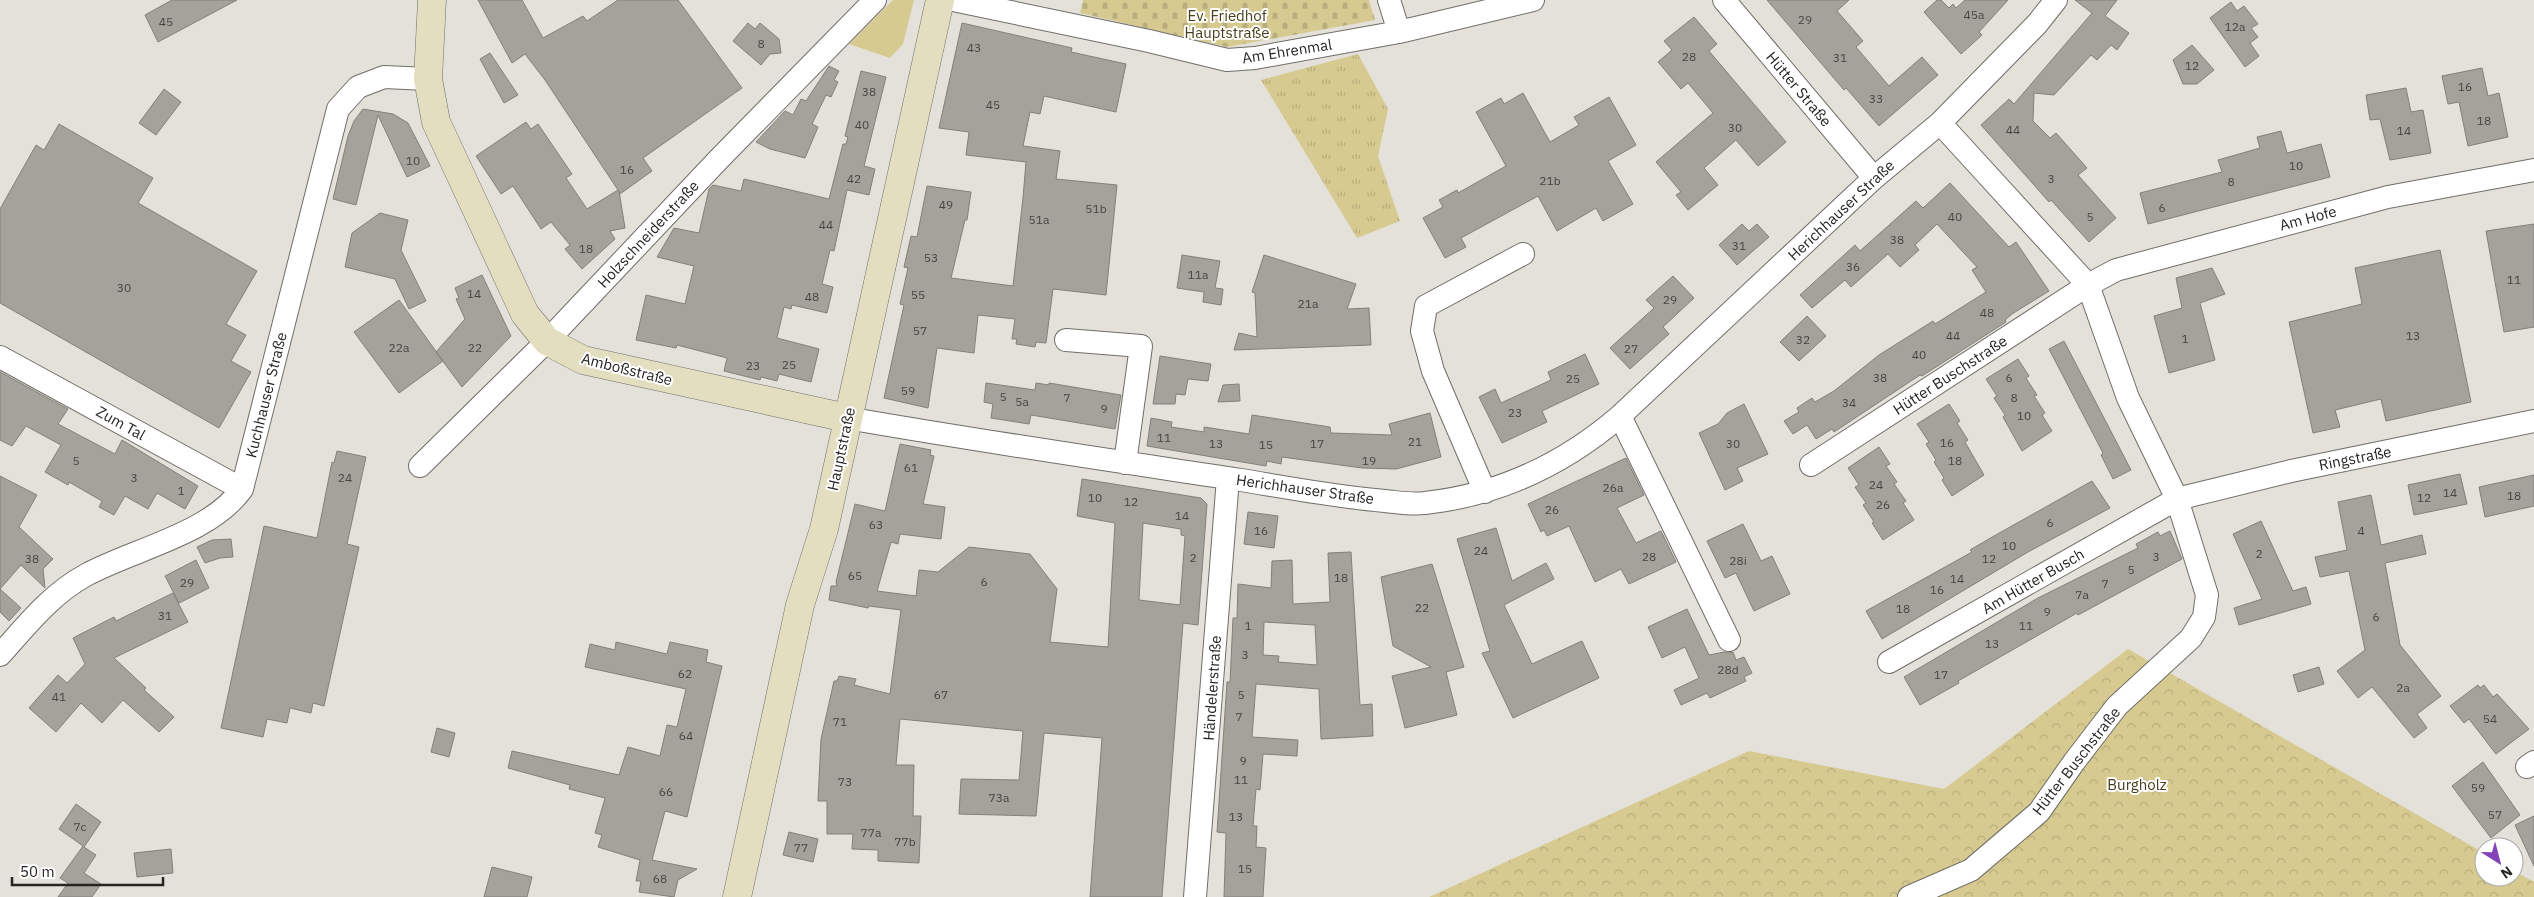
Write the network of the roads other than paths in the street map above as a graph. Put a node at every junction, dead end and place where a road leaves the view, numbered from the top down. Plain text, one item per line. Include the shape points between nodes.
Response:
1 (432, 0) edge
2 (875, 0) edge
3 (940, 0) edge
4 (953, 0) edge
5 (1389, 0) edge
6 (1533, 0) edge
7 (1724, 0) edge
8 (2056, 0) edge
9 (1398, 32) junction
10 (428, 79) junction
11 (1940, 122) junction
12 (2534, 170) edge
13 (1874, 178) junction
14 (1523, 254) dead end
15 (2088, 285) junction
16 (1066, 340) dead end
17 (547, 341) junction
18 (0, 357) edge
19 (1620, 416) junction
20 (847, 418) junction
21 (2534, 421) edge
22 (1125, 463) junction
23 (1811, 465) dead end
24 (420, 466) dead end
25 (1228, 478) junction
26 (242, 489) junction
27 (1486, 492) junction
28 (2177, 499) junction
29 (1729, 640) dead end
30 (0, 655) edge
31 (1889, 662) dead end
32 (737, 897) edge
33 (1195, 897) edge
34 (1909, 897) edge

1 - 10 main road, Amboßstraße
2 - 17 street, Holzschneiderstraße
3 - 20 main road, Hauptstraße
4 - 9 street, Am Ehrenmal via 1227,60 1255,58
5 - 9 street
6 - 9 street, Am Ehrenmal
7 - 13 street, Hütter Straße
8 - 11 street, Herichhauser Straße via 2037,24
10 - 17 main road, Amboßstraße via 436,122 525,314
10 - 26 street, Kuchhauser Straße via 384,77 358,87 338,108
11 - 13 street, Herichhauser Straße
11 - 15 street, Hütter Buschstraße
12 - 15 street, Am Hofe via 2388,196 2116,270
13 - 19 street, Herichhauser Straße
14 - 27 street via 1426,306 1422,331 1433,371
15 - 23 street, Hütter Buschstraße
15 - 28 street, Hütter Buschstraße via 2128,398
16 - 22 street via 1141,346
17 - 20 main road, Amboßstraße via 583,360
17 - 24 street, Holzschneiderstraße
18 - 26 street, Zum Tal
19 - 27 street, Herichhauser Straße via 1594,438 1559,460
19 - 29 street
20 - 22 street, Herichhauser Straße
20 - 32 main road, Hauptstraße via 824,529 800,605
21 - 28 street, Ringstraße via 2290,471
22 - 25 street, Herichhauser Straße
25 - 27 street, Herichhauser Straße via 1362,499 1423,504
25 - 33 street, Händelerstraße
26 - 30 street, Kuchhauser Straße via 233,502 211,519 86,575 48,601
28 - 31 street, Am Hütter Busch
28 - 34 street, Hütter Buschstraße via 2207,595 2204,617 2191,638 2117,706 2039,812 1971,870

